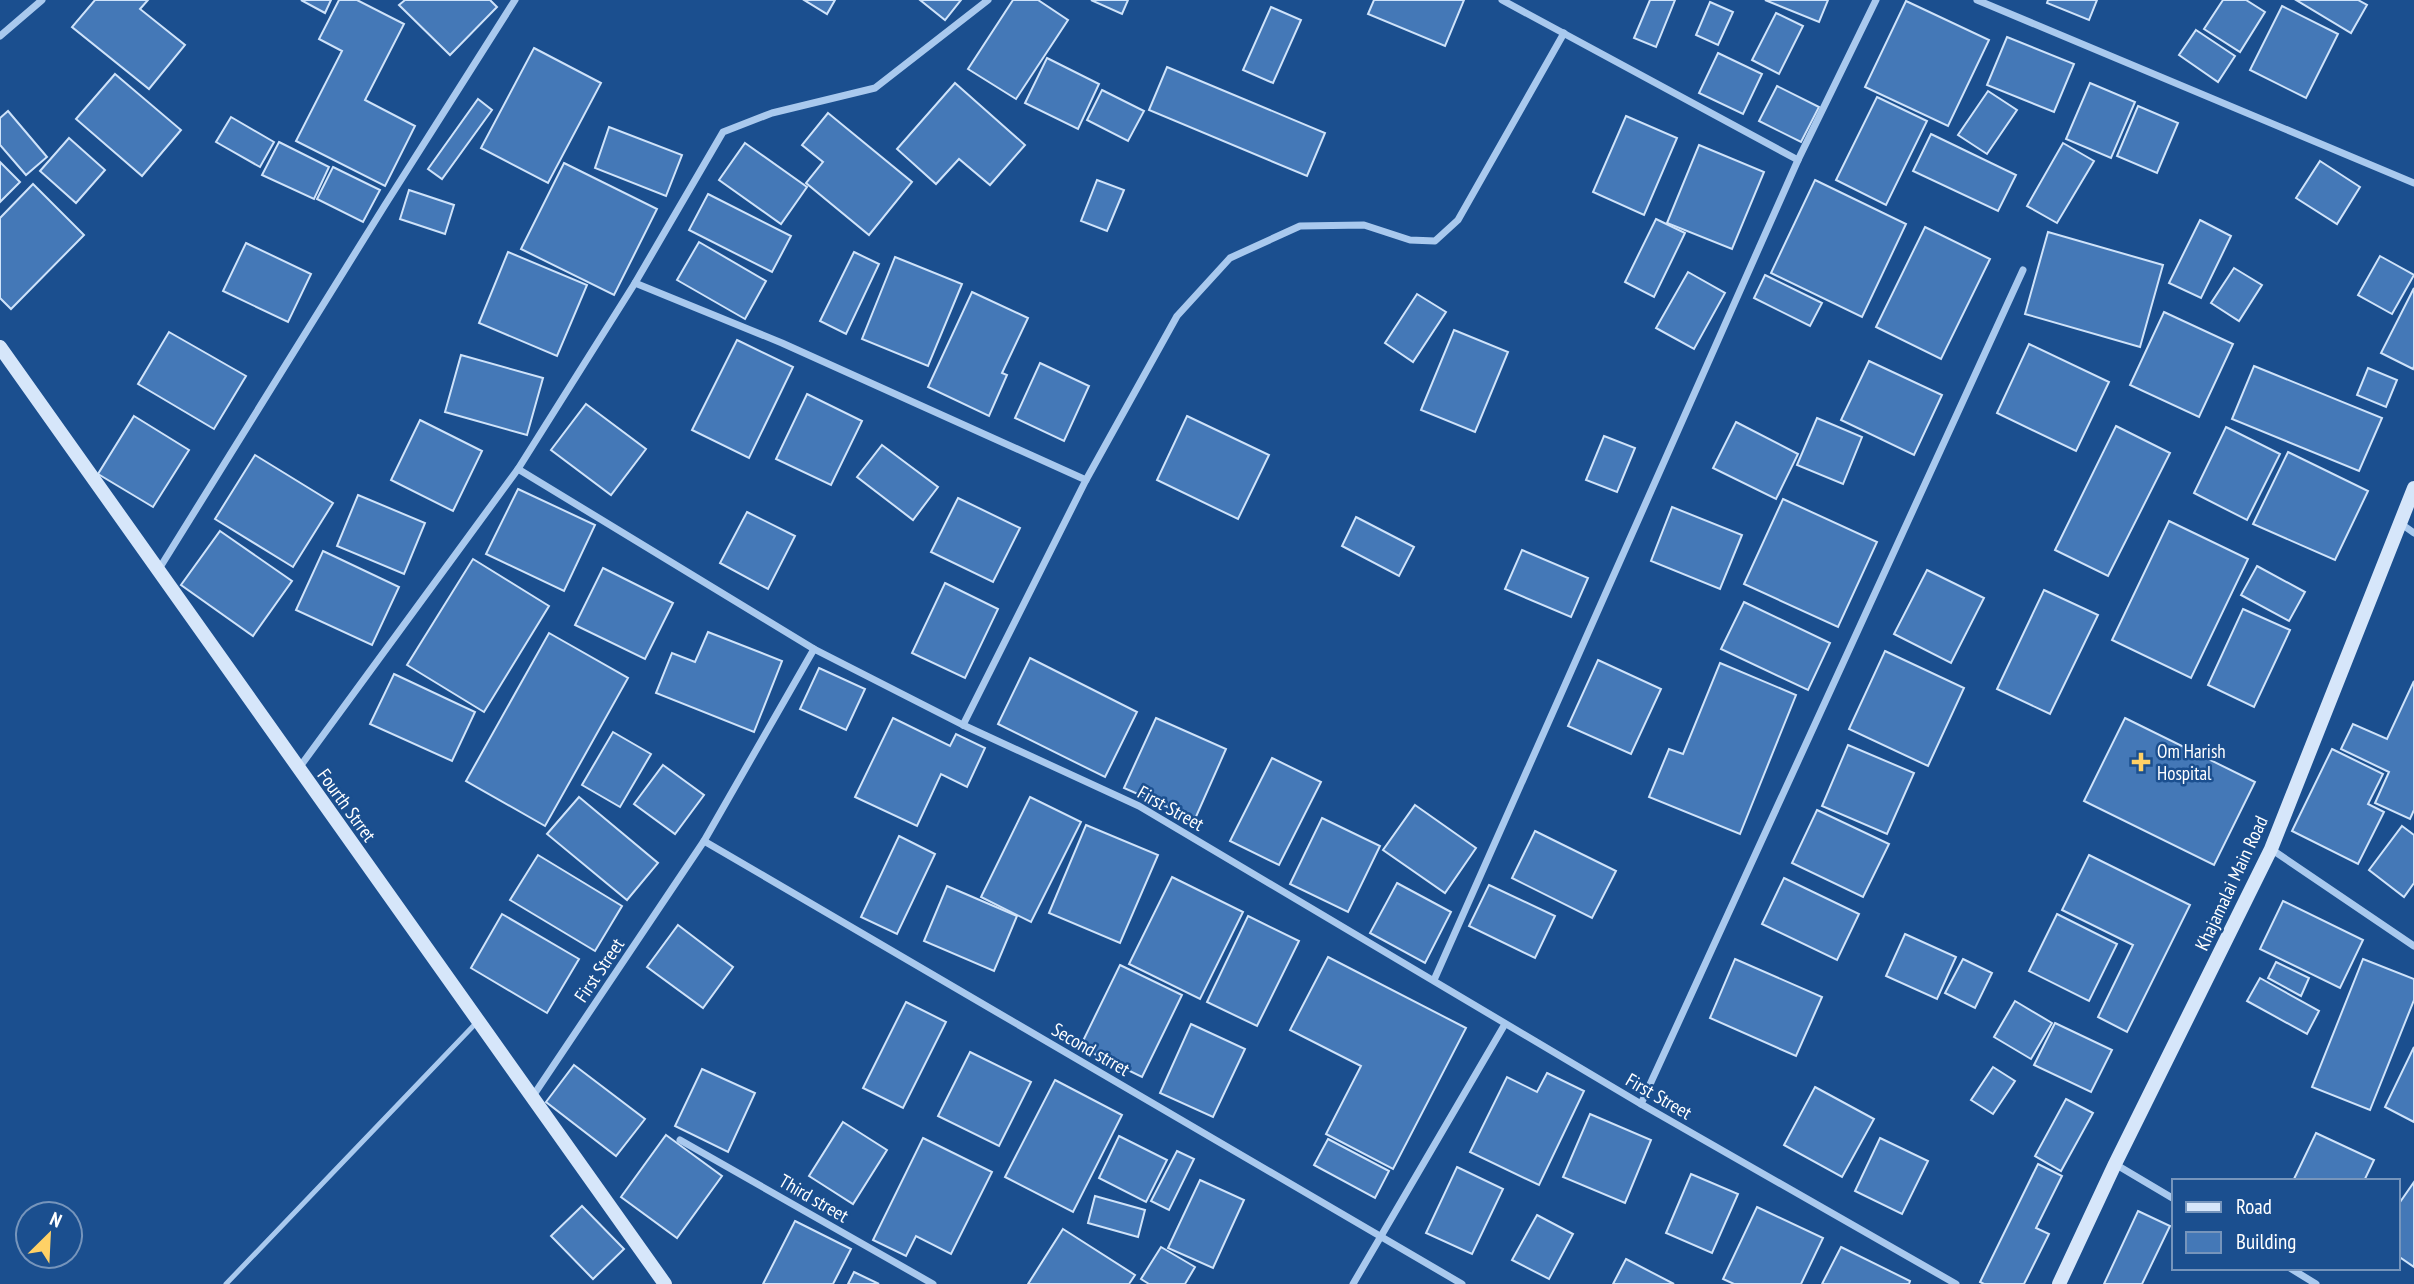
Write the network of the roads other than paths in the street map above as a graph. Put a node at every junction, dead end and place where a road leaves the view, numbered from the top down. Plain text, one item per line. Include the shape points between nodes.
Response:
1 (42, 0) edge
2 (515, 0) edge
3 (988, 0) edge
4 (1502, 0) edge
5 (1876, 0) edge
6 (1977, 0) edge
7 (1563, 33) junction
8 (0, 36) edge
9 (1798, 160) junction
10 (2414, 183) edge
11 (2023, 270) dead end
12 (635, 282) junction
13 (0, 347) edge
14 (518, 469) junction
15 (1086, 480) junction
16 (2414, 488) edge
17 (2399, 523) junction
18 (2414, 533) edge
19 (158, 569) junction
20 (814, 649) junction
21 (963, 725) junction
22 (298, 770) junction
23 (704, 841) junction
24 (2271, 849) junction
25 (2414, 946) edge
26 (1434, 980) junction
27 (478, 1020) junction
28 (1505, 1024) junction
29 (533, 1096) junction
30 (1641, 1104) junction
31 (680, 1140) dead end
32 (2115, 1164) junction
33 (2172, 1198) edge
34 (1381, 1236) junction
35 (2293, 1270) edge
36 (226, 1284) edge
37 (664, 1284) edge
38 (933, 1284) edge
39 (1353, 1284) edge
40 (1462, 1284) edge
41 (1956, 1284) edge
42 (2059, 1284) edge
43 (2316, 1284) edge

1 - 8 street
2 - 19 street
3 - 12 street via 874,88 772,113 723,132
4 - 7 street
5 - 9 street
6 - 10 street
7 - 9 street
7 - 15 street via 1458,220 1435,241 1410,240 1364,225 1300,226 1230,258 1177,316
9 - 26 street
11 - 30 street
12 - 14 street
12 - 15 street
13 - 19 street, Fourth Strret
14 - 20 street
14 - 22 street
15 - 21 street
16 - 17 street, Khajamalai Main Road
17 - 18 street
17 - 24 street, Khajamalai Main Road
19 - 22 street, Fourth Strret
20 - 21 street, First Street
20 - 23 street, First Street
21 - 26 street, First Street via 1139,806
22 - 27 street, Fourth Strret
23 - 29 street, First Street
23 - 34 street, Second strret
24 - 25 street
24 - 32 street, Khajamalai Main Road
26 - 28 street, First Street
27 - 29 street, Fourth Strret
27 - 36 lane
28 - 30 street, First Street
28 - 34 street
29 - 37 street, Fourth Strret
30 - 41 street, First Street
31 - 38 street, Third street
32 - 33 street
32 - 42 street, Khajamalai Main Road
34 - 39 street
34 - 40 street, Second strret
35 - 43 street

